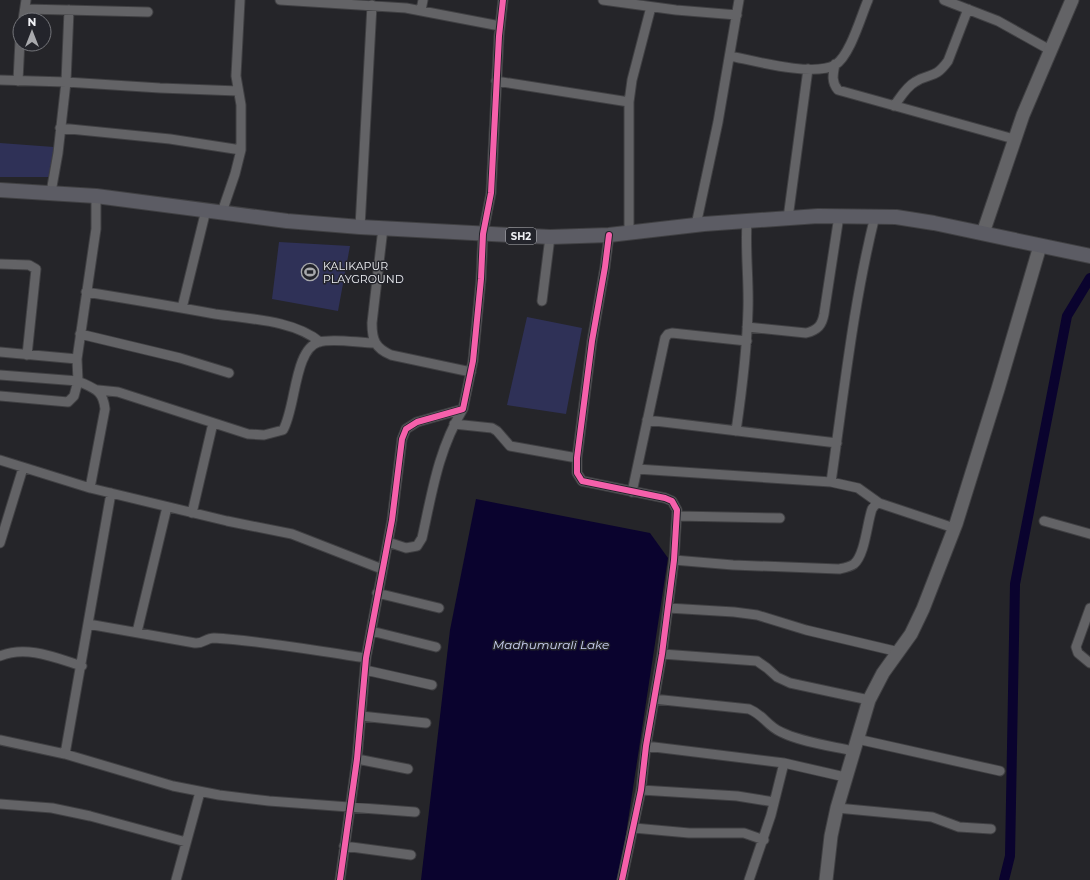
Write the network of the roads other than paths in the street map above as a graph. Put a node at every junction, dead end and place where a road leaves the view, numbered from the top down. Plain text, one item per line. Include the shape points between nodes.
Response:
1 (240, 0) edge
2 (280, 0) edge
3 (291, 0) edge
4 (423, 0) edge
5 (503, 0) edge
6 (603, 0) edge
7 (739, 0) edge
8 (868, 0) edge
9 (944, 0) edge
10 (1072, 0) edge
11 (26, 5) edge
12 (372, 5) junction
13 (651, 7) junction
14 (968, 9) junction
15 (69, 10) junction
16 (421, 10) junction
17 (148, 12) dead end
18 (737, 15) junction
19 (500, 26) junction
20 (1050, 50) junction
21 (19, 52) edge
22 (730, 56) junction
23 (835, 64) junction
24 (808, 69) junction
25 (0, 80) edge
26 (18, 81) junction
27 (496, 81) junction
28 (66, 82) junction
29 (238, 91) junction
30 (629, 102) junction
31 (894, 106) junction
32 (60, 128) junction
33 (1014, 139) junction
34 (241, 150) junction
35 (0, 190) edge
36 (51, 192) junction
37 (96, 196) junction
38 (206, 210) junction
39 (222, 212) junction
40 (839, 216) junction
41 (875, 216) junction
42 (788, 218) junction
43 (747, 221) junction
44 (696, 225) junction
45 (360, 227) junction
46 (382, 228) junction
47 (629, 232) junction
48 (983, 233) junction
49 (482, 234) junction
50 (609, 235) junction
51 (550, 237) junction
52 (1040, 246) junction
53 (1090, 256) edge
54 (0, 264) edge
55 (86, 292) junction
56 (542, 301) dead end
57 (182, 308) junction
58 (747, 327) junction
59 (80, 334) junction
60 (747, 341) junction
61 (320, 342) junction
62 (375, 343) junction
63 (0, 352) edge
64 (27, 355) junction
65 (76, 359) junction
66 (471, 372) junction
67 (229, 373) dead end
68 (0, 375) edge
69 (78, 381) junction
70 (98, 390) junction
71 (0, 396) edge
72 (463, 409) junction
73 (647, 420) junction
74 (214, 423) junction
75 (454, 424) junction
76 (736, 431) junction
77 (837, 443) junction
78 (577, 458) junction
79 (0, 460) edge
80 (23, 468) junction
81 (637, 469) junction
82 (831, 482) junction
83 (90, 488) junction
84 (632, 492) junction
85 (110, 493) junction
86 (879, 503) junction
87 (167, 507) junction
88 (192, 513) junction
89 (677, 516) junction
90 (780, 518) dead end
91 (1044, 522) dead end
92 (954, 528) junction
93 (1090, 534) edge
94 (388, 542) junction
95 (0, 543) edge
96 (674, 560) junction
97 (382, 569) junction
98 (378, 593) junction
99 (439, 608) dead end
100 (668, 608) junction
101 (1090, 608) edge
102 (88, 624) junction
103 (371, 631) junction
104 (137, 632) junction
105 (436, 647) dead end
106 (899, 652) junction
107 (662, 654) junction
108 (0, 656) edge
109 (366, 658) junction
110 (1090, 663) edge
111 (82, 666) junction
112 (365, 670) junction
113 (432, 685) dead end
114 (654, 699) junction
115 (869, 700) junction
116 (361, 716) junction
117 (426, 723) dead end
118 (0, 740) edge
119 (855, 745) junction
120 (646, 746) junction
121 (65, 754) junction
122 (357, 759) junction
123 (784, 763) junction
124 (408, 769) dead end
125 (1000, 771) dead end
126 (846, 778) junction
127 (641, 790) junction
128 (200, 792) junction
129 (774, 802) junction
130 (0, 804) edge
131 (350, 807) junction
132 (837, 808) junction
133 (415, 812) dead end
134 (634, 828) junction
135 (991, 829) dead end
136 (764, 840) junction
137 (186, 842) junction
138 (344, 846) junction
139 (411, 855) dead end
140 (176, 880) edge
141 (340, 880) edge
142 (622, 880) edge
143 (749, 880) edge
144 (826, 880) edge

1 - 29 street via 236,56
2 - 3 street
3 - 12 street
4 - 16 street
5 - 19 street
6 - 13 street
7 - 18 street
8 - 23 street via 846,52
9 - 14 street
10 - 20 street
11 - 15 street
12 - 16 street
12 - 45 street
13 - 18 street
13 - 30 street via 632,80
14 - 20 street via 1005,24
14 - 31 street via 944,67 936,75 915,82
15 - 17 street
15 - 28 street
16 - 19 street
18 - 22 street
19 - 27 street
20 - 33 street
21 - 26 street
22 - 24 street
22 - 44 street
23 - 24 street
23 - 31 street via 833,85 838,90
24 - 42 street
25 - 26 street
26 - 28 street
27 - 30 street
27 - 49 street via 491,193
28 - 29 street
28 - 32 street
29 - 34 street via 241,105
30 - 47 street
31 - 33 street
32 - 34 street via 170,139
32 - 36 street
33 - 48 street
34 - 39 street
35 - 36 main road, SH2
36 - 37 main road, SH2
37 - 38 main road, SH2
37 - 55 street via 96,229
38 - 39 main road, SH2
38 - 57 street
39 - 45 main road, SH2
40 - 41 main road, SH2
40 - 42 main road, SH2
40 - 58 street via 820,327 806,333
41 - 48 main road, SH2 via 934,222
41 - 77 street via 857,297
42 - 43 main road, SH2
43 - 44 main road, SH2
43 - 58 street
44 - 47 main road, SH2
45 - 46 main road, SH2
46 - 49 main road, SH2
46 - 62 street via 372,323
47 - 50 main road, SH2
48 - 52 main road, SH2
49 - 51 main road, SH2
49 - 66 street via 480,286
50 - 51 main road, SH2
50 - 78 street
51 - 56 street
52 - 53 main road, SH2
52 - 92 street
54 - 64 street via 29,265 36,269
55 - 57 street
55 - 59 street
57 - 61 street via 298,329
58 - 60 street
59 - 65 street
59 - 67 street via 180,358
60 - 73 street via 668,334 656,371
60 - 76 street
61 - 62 street
61 - 74 street via 306,352 291,412 283,430 264,435 248,434
62 - 66 street via 380,350 391,355
63 - 64 street
64 - 65 street
65 - 69 street
66 - 72 street
68 - 69 street
69 - 70 street
69 - 71 street via 74,396 68,402
70 - 74 street via 135,397
70 - 83 street via 104,400 105,409
72 - 75 street
72 - 94 street via 416,422 406,429 402,439
73 - 76 street
73 - 81 street
74 - 88 street
75 - 78 street via 492,428 510,446
75 - 94 street via 441,455 422,538 417,546 406,548
76 - 77 street
77 - 82 street
78 - 84 street via 577,473 582,480
79 - 80 street
80 - 83 street
80 - 95 street
81 - 82 street
81 - 84 street
82 - 86 street via 858,488
83 - 85 street
84 - 89 street via 665,498 678,510
85 - 87 street
85 - 102 street
86 - 92 street
86 - 96 street via 872,509 858,559 846,567 733,565
87 - 88 street
87 - 104 street
88 - 97 street via 292,534
89 - 90 street
89 - 96 street
91 - 93 street
92 - 106 street via 923,609
94 - 97 street
96 - 100 street
97 - 98 street
98 - 99 street
98 - 103 street
100 - 106 street via 757,615 806,630
100 - 107 street
101 - 110 street via 1076,647 1078,653
102 - 104 street
102 - 111 street
103 - 105 street
103 - 109 street
104 - 109 street via 200,644 215,638
106 - 115 street via 882,673
107 - 114 street
107 - 115 street via 756,661 777,677 790,683
108 - 111 street via 14,651 31,651
109 - 112 street
111 - 121 street
112 - 113 street
112 - 116 street
114 - 119 street via 749,709 759,713 782,733
114 - 120 street
115 - 119 street
116 - 117 street
116 - 122 street
118 - 121 street
119 - 125 street
119 - 126 street
120 - 123 street
120 - 127 street
121 - 128 street
122 - 124 street
122 - 131 street
123 - 126 street
123 - 129 street
126 - 132 street
127 - 129 street via 737,796
127 - 134 street
128 - 131 street via 269,801
128 - 137 street
129 - 136 street
130 - 137 street via 52,808
131 - 133 street
131 - 138 street
132 - 135 street via 932,817 958,827
132 - 144 street
134 - 136 street via 689,833 744,833
134 - 142 street
136 - 143 street
137 - 140 street
138 - 139 street
138 - 141 street

